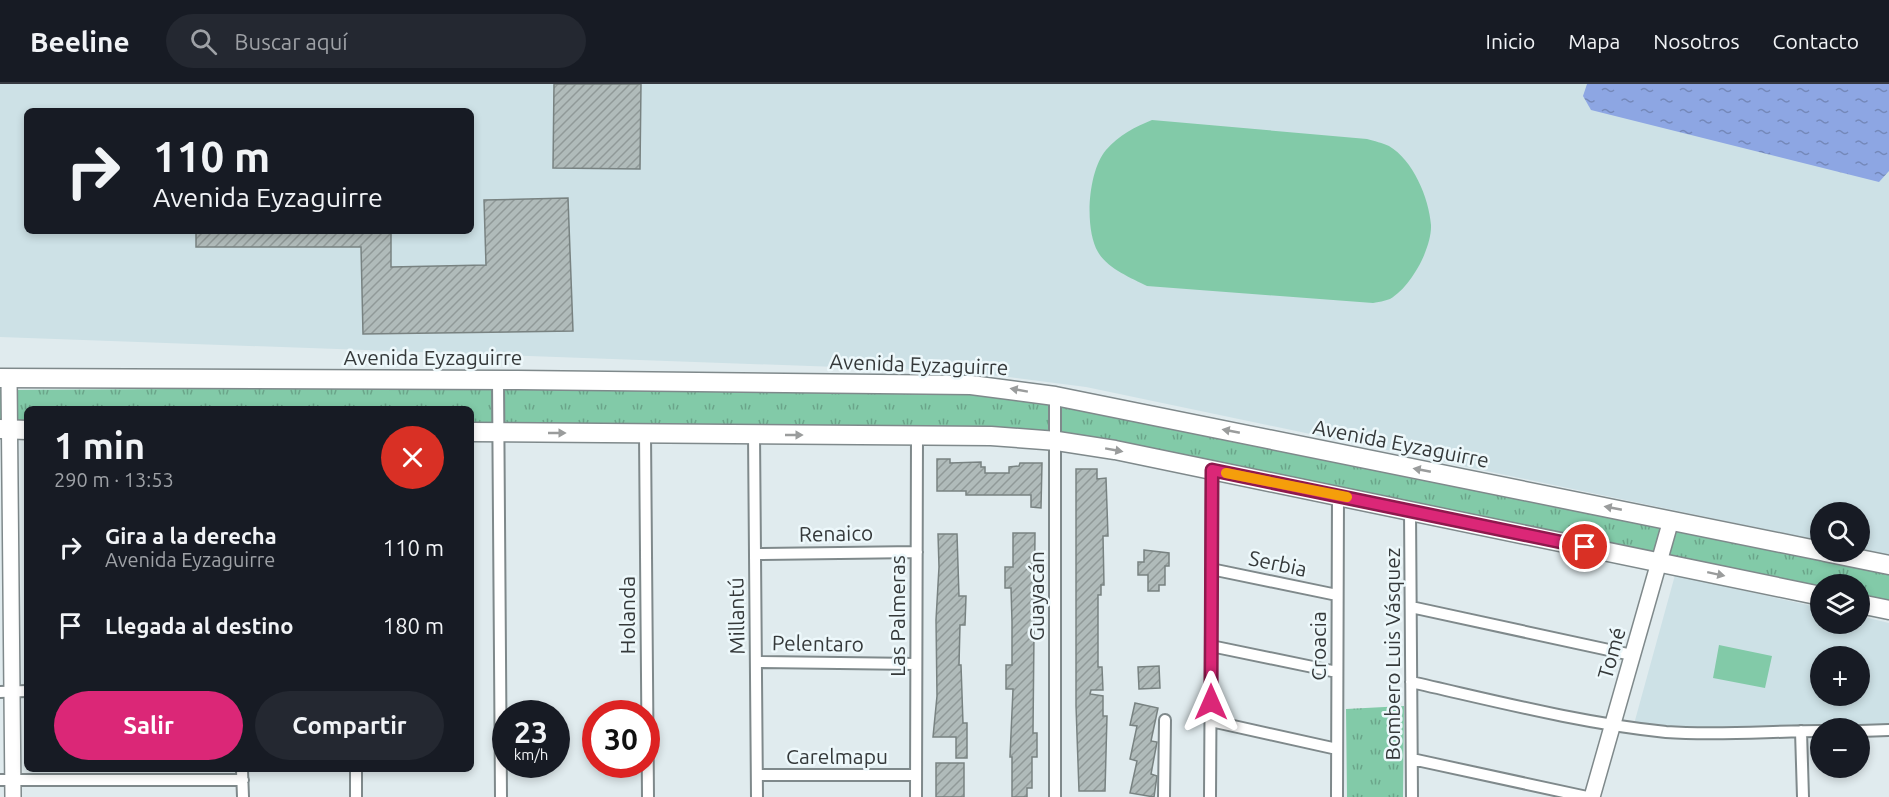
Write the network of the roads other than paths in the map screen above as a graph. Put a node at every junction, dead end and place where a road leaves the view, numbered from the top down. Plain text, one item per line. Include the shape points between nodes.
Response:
1 (5, 378) edge
2 (498, 380) junction
3 (1055, 396) junction
4 (12, 430) edge
5 (474, 432) edge
6 (499, 432) junction
7 (645, 433) junction
8 (754, 434) junction
9 (917, 435) junction
10 (1057, 441) junction
11 (1212, 470) junction
12 (1338, 496) junction
13 (1410, 510) junction
14 (1671, 520) junction
15 (1810, 549) edge
16 (917, 552) junction
17 (755, 554) junction
18 (1870, 561) edge
19 (1659, 562) junction
20 (1889, 565) edge
21 (1212, 569) junction
22 (1810, 594) edge
23 (1337, 595) junction
24 (1870, 606) edge
25 (1411, 607) junction
26 (1889, 610) edge
27 (1211, 646) junction
28 (1632, 655) junction
29 (756, 662) junction
30 (916, 664) junction
31 (1337, 672) junction
32 (1411, 682) junction
33 (13, 691) edge
34 (1165, 720) dead end
35 (1211, 721) junction
36 (1612, 724) junction
37 (1870, 730) edge
38 (1889, 730) edge
39 (1801, 731) junction
40 (1810, 731) edge
41 (1337, 749) junction
42 (1412, 759) junction
43 (356, 772) edge
44 (242, 775) edge
45 (757, 775) junction
46 (916, 776) junction
47 (6, 780) edge
48 (13, 797) edge
49 (243, 797) edge
50 (356, 797) edge
51 (501, 797) edge
52 (648, 797) edge
53 (757, 797) edge
54 (916, 797) edge
55 (1055, 797) edge
56 (1164, 797) edge
57 (1210, 797) edge
58 (1337, 797) edge
59 (1412, 797) edge
60 (1590, 797) edge
61 (1803, 797) edge

1 - 2 main road, Avenida Eyzaguirre
1 - 4 street
3 -> 2 main road, Avenida Eyzaguirre via 971,385
2 - 6 street
3 - 10 street, Guayacán
14 -> 3 main road, Avenida Eyzaguirre
4 - 33 street
5 - 6 main road
6 -> 7 main road
6 - 51 street
7 - 8 main road
7 - 52 street, Holanda
8 -> 9 main road
8 - 17 street, Millantú
9 - 10 main road
9 - 16 street, Las Palmeras
10 -> 11 main road
10 - 55 street, Guayacán
11 - 12 main road
11 - 21 street
12 - 13 main road
12 - 23 street, Croacia
13 - 19 main road
13 - 25 street, Bombero Luis Vásquez
14 - 15 main road, Avenida Eyzaguirre
14 - 19 street, Tomé
16 - 17 street, Renaico
16 - 30 street, Las Palmeras
17 - 29 street, Millantú
18 - 20 main road, Avenida Eyzaguirre
19 -> 22 main road
19 - 28 street, Tomé
21 - 23 street, Serbia
21 - 27 street
23 - 31 street, Croacia
24 - 26 main road
25 - 28 street
25 - 32 street, Bombero Luis Vásquez
27 - 31 street
27 - 35 street
28 - 36 street, Tomé
29 - 30 street, Pelentaro
29 - 45 street, Millantú
30 - 46 street, Las Palmeras
31 - 41 street, Croacia
32 - 36 street
32 - 42 street, Bombero Luis Vásquez
33 - 47 street
34 - 56 street
35 - 41 street
35 - 57 street
36 - 39 street via 1688,733
36 - 60 street, Tomé
37 - 38 street
39 - 40 street
39 - 61 street
41 - 58 street, Croacia
42 - 59 street, Bombero Luis Vásquez
42 - 60 street
43 - 50 street
44 - 47 street
44 - 49 street
45 - 46 street, Carelmapu
45 - 53 street, Millantú
46 - 54 street, Las Palmeras
47 - 48 street

